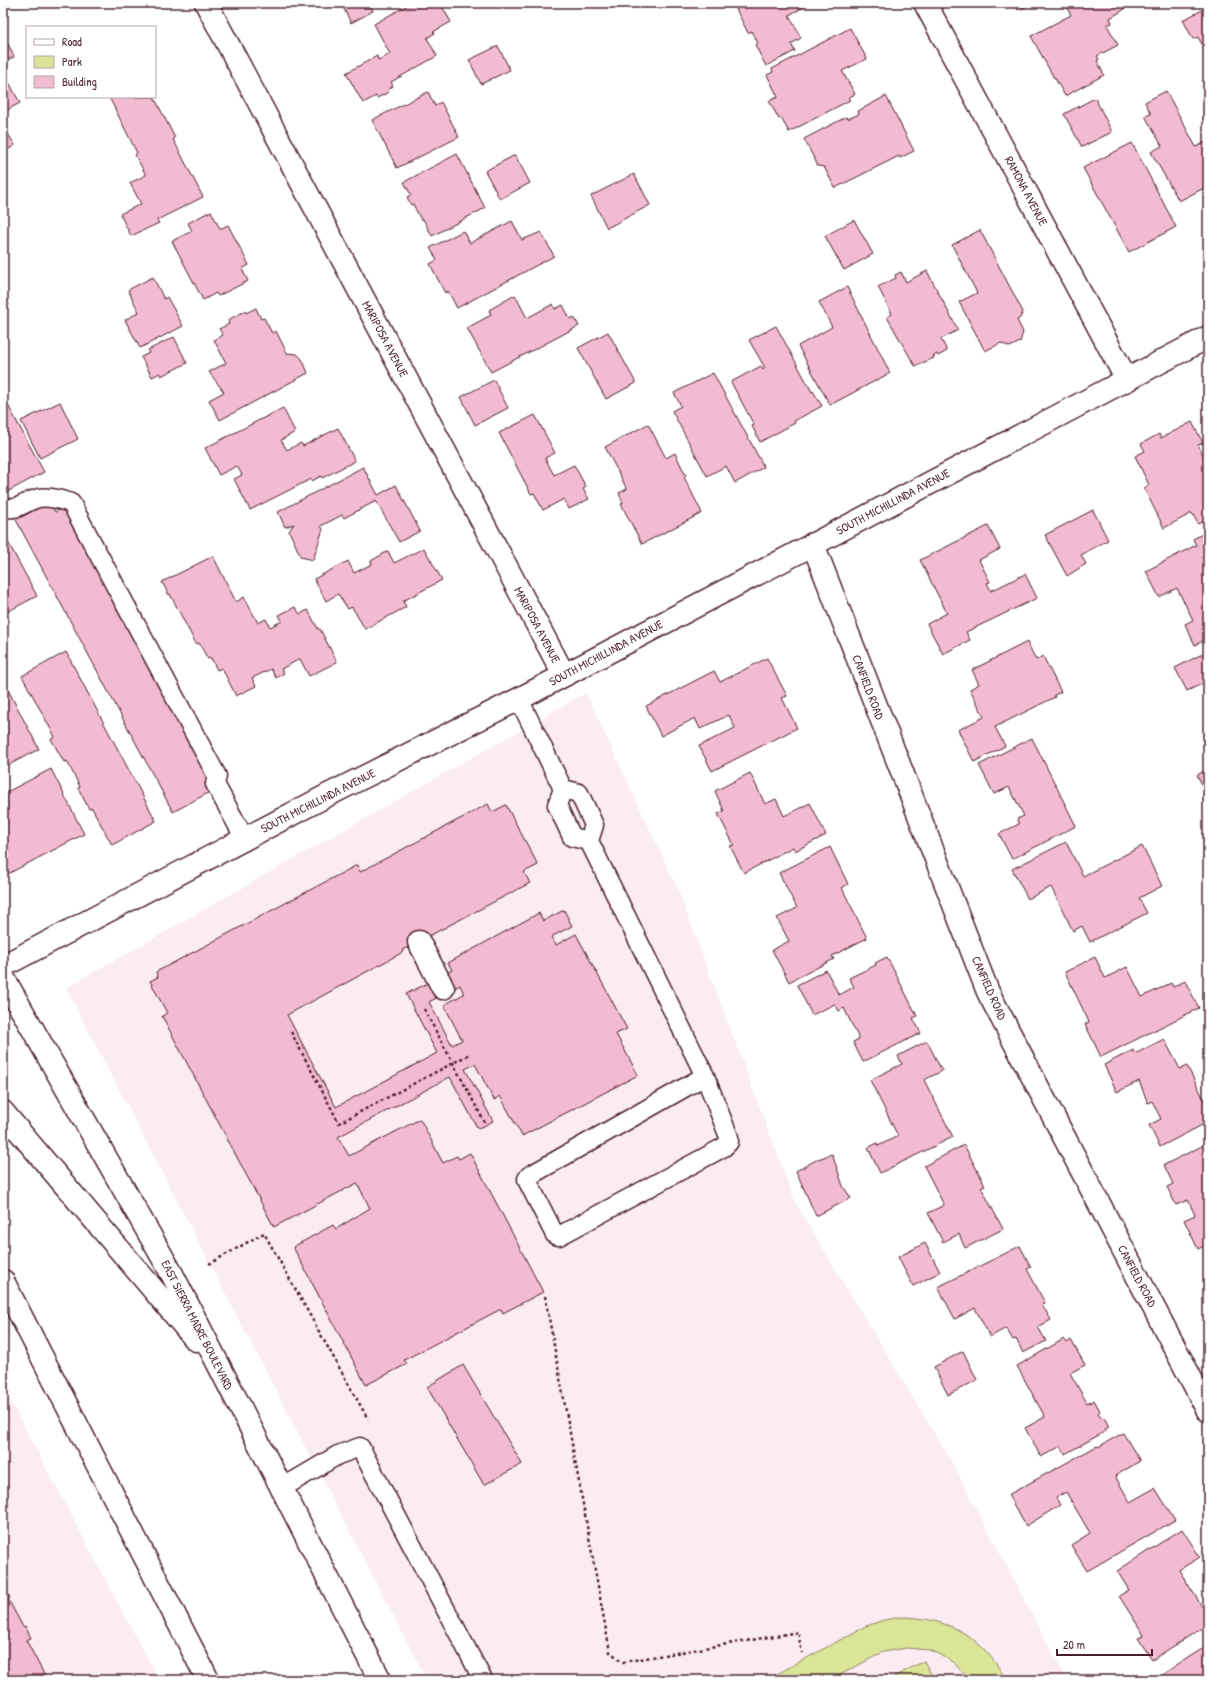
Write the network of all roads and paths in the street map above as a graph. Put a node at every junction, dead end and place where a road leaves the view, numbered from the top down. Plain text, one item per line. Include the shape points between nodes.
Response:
1 (206, 3) edge
2 (925, 3) edge
3 (1208, 336) edge
4 (1127, 380) junction
5 (3, 507) edge
6 (813, 544) junction
7 (564, 675) junction
8 (519, 699) junction
9 (563, 789) junction
10 (245, 839) junction
11 (589, 841) junction
12 (419, 942) dead end
13 (3, 966) edge
14 (3, 977) edge
15 (443, 988) joint
16 (291, 1032) dead end
17 (470, 1054) dead end
18 (453, 1063) junction
19 (705, 1076) junction
20 (3, 1112) edge
21 (485, 1123) dead end
22 (210, 1264) dead end
23 (3, 1281) edge
24 (545, 1296) dead end
25 (220, 1368) junction
26 (1208, 1411) edge
27 (368, 1420) dead end
28 (282, 1488) junction
29 (802, 1653) dead end
30 (208, 1680) edge
31 (380, 1680) edge
32 (483, 1680) edge

1 - 7 main road, MARIPOSA AVENUE
2 - 4 main road, RAMONA AVENUE
3 - 4 main road, SOUTH MICHILLINDA AVENUE
4 - 6 main road, SOUTH MICHILLINDA AVENUE
5 - 10 lane via 20,507 39,498 71,503 217,776 215,784
6 - 7 main road, SOUTH MICHILLINDA AVENUE
6 - 26 main road, CANFIELD ROAD via 988,992
7 - 8 main road, SOUTH MICHILLINDA AVENUE
8 - 9 lane
8 - 10 main road, SOUTH MICHILLINDA AVENUE
9 - 11 lane via 579,793 594,825
9 - 11 lane via 557,805 564,823 572,837
10 - 13 main road, SOUTH MICHILLINDA AVENUE
11 - 19 lane
12 - 15 main road
14 - 25 main road, EAST SIERRA MADRE BOULEVARD via 172,1274
15 - 18 path via 420,1000
16 - 18 path via 339,1123
17 - 18 path
18 - 21 path
19 - 19 lane via 529,1176 528,1182 555,1235 559,1236 727,1145 729,1137
20 - 25 main road
22 - 27 path via 264,1233
23 - 30 main road
24 - 29 path via 610,1652 623,1662 798,1632
25 - 28 main road, EAST SIERRA MADRE BOULEVARD
28 - 31 main road, EAST SIERRA MADRE BOULEVARD
28 - 32 lane via 338,1455 360,1447

